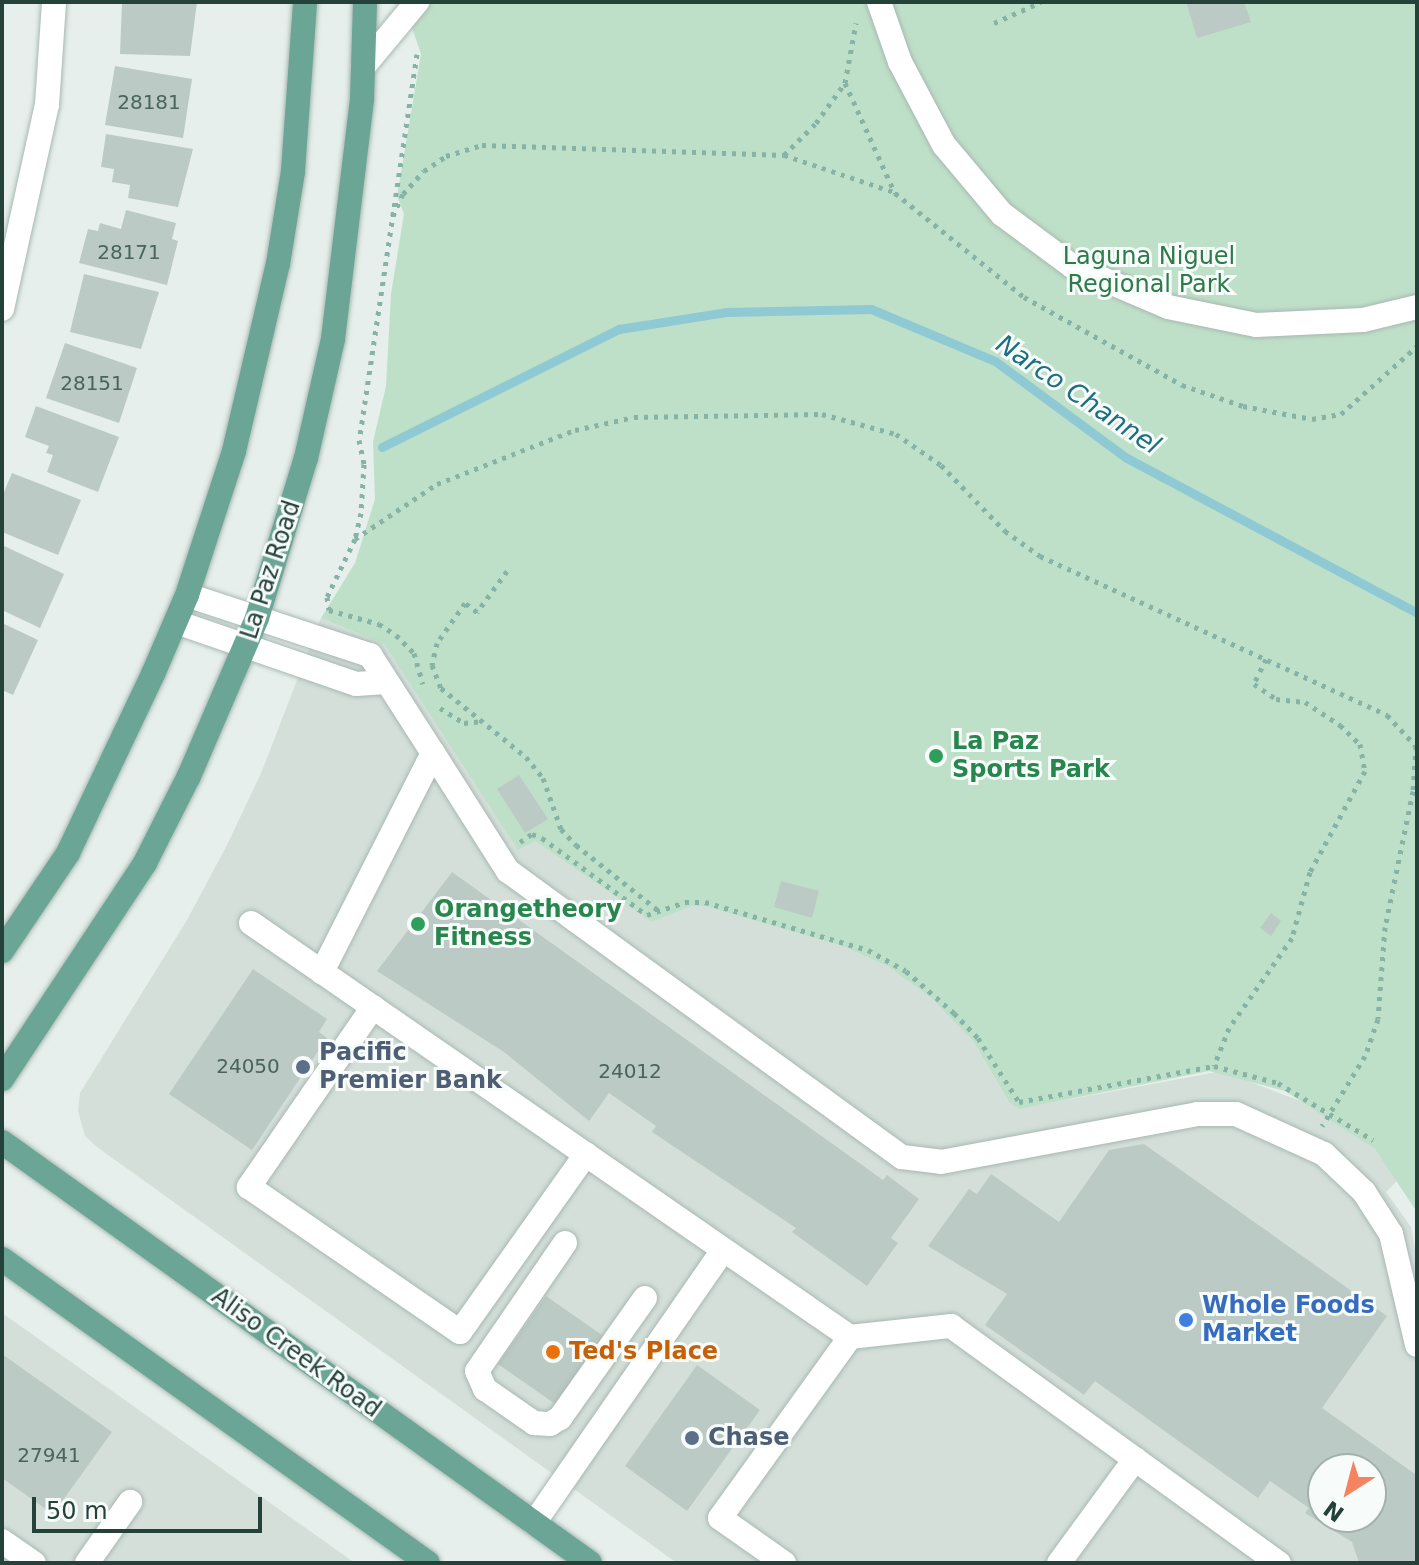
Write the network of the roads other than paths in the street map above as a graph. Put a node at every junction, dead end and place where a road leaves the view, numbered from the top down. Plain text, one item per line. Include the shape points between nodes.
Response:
1 (54, 2) edge
2 (305, 2) edge
3 (365, 2) edge
4 (417, 2) edge
5 (868, 6) edge
6 (363, 67) junction
7 (1417, 307) edge
8 (2, 309) edge
9 (187, 595) junction
10 (257, 618) junction
11 (176, 622) junction
12 (247, 646) junction
13 (382, 682) junction
14 (433, 753) junction
15 (251, 923) dead end
16 (2, 951) edge
17 (322, 972) junction
18 (373, 1007) junction
19 (2, 1079) edge
20 (2, 1142) edge
21 (586, 1154) junction
22 (565, 1243) dead end
23 (723, 1250) junction
24 (2, 1259) edge
25 (645, 1298) dead end
26 (850, 1337) junction
27 (1417, 1345) edge
28 (1135, 1459) junction
29 (130, 1502) dead end
30 (534, 1523) junction
31 (2, 1541) edge
32 (34, 1563) edge
33 (87, 1563) edge
34 (428, 1563) edge
35 (590, 1563) edge
36 (784, 1563) edge
37 (1059, 1563) edge
38 (1279, 1563) edge

1 - 8 street via 47,105
2 - 9 main road via 293,171 278,264 234,451
3 - 6 main road, La Paz Road
4 - 6 street
5 - 7 street via 944,145 1002,214 1072,266 1168,307 1256,325 1363,320
6 - 10 main road, La Paz Road via 333,339 306,458
9 - 10 street
9 - 11 main road
10 - 12 main road, La Paz Road
10 - 13 street via 370,655
11 - 12 street
11 - 16 main road via 68,853
12 - 13 street via 356,684
12 - 19 main road, La Paz Road via 145,863
13 - 14 street
14 - 17 street
14 - 27 street via 508,871 902,1157 941,1162 1197,1114 1236,1114 1324,1154 1364,1192 1391,1234
15 - 17 street
17 - 18 street
18 - 21 street
18 - 21 street via 249,1187 272,1203 460,1332
20 - 30 main road, Aliso Creek Road
21 - 23 street
22 - 25 street via 477,1371 485,1389 534,1423 550,1424 560,1418
23 - 26 street
23 - 30 street
24 - 34 main road
26 - 28 street via 951,1326
26 - 36 street via 720,1518
28 - 37 street
28 - 38 street
29 - 33 street
30 - 35 main road, Aliso Creek Road
31 - 32 street

